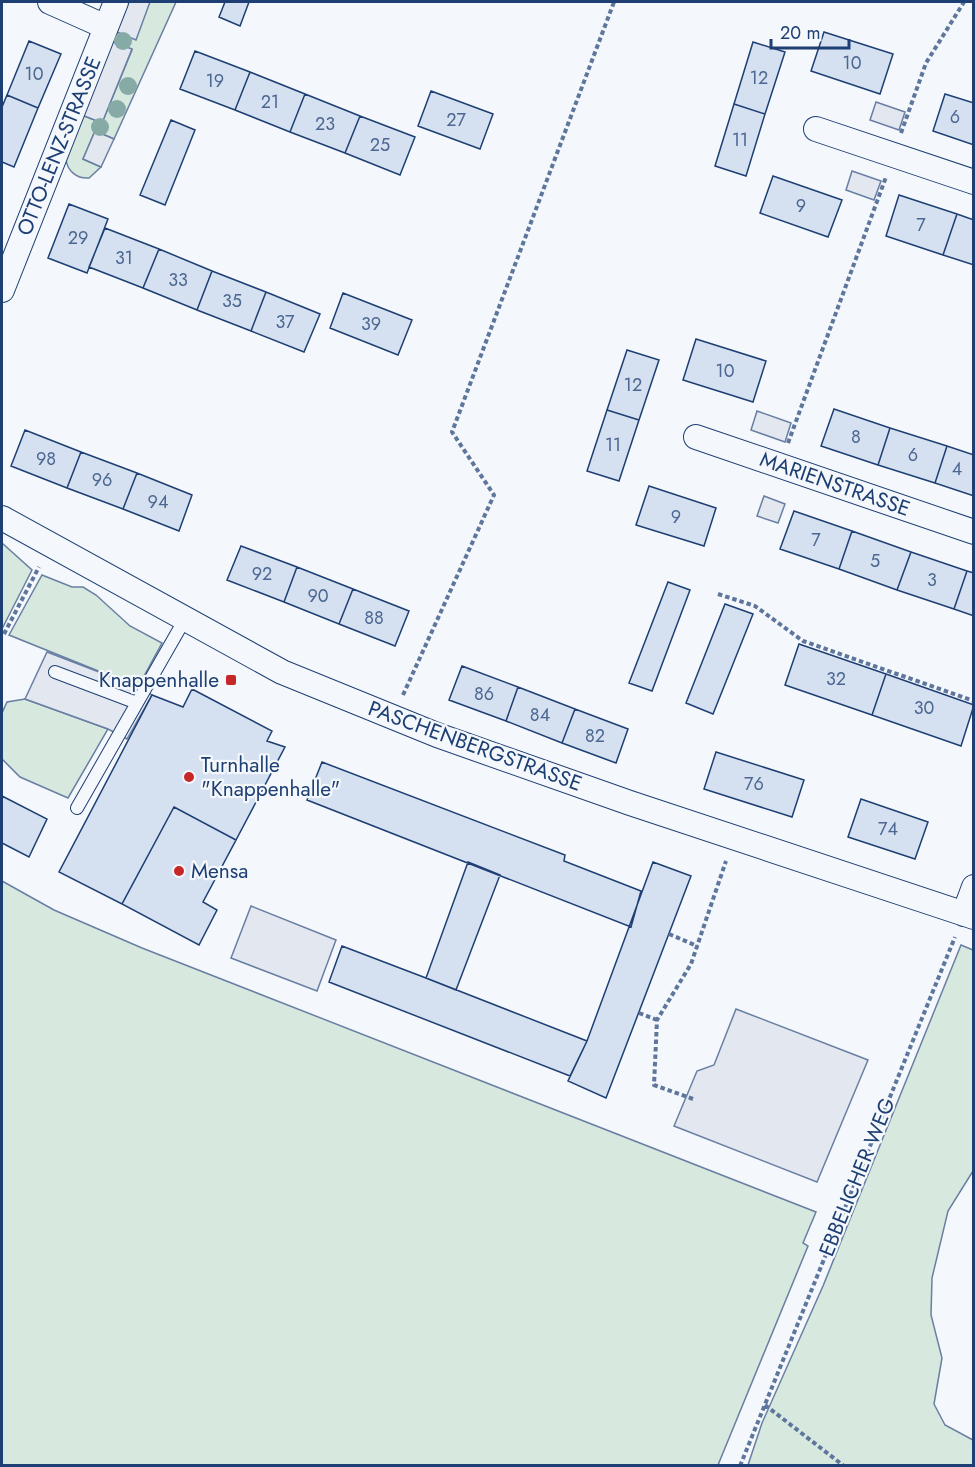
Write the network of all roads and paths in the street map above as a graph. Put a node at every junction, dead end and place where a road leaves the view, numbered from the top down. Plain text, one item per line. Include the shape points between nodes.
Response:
1 (50, 2) edge
2 (116, 2) edge
3 (614, 2) edge
4 (964, 2) edge
5 (106, 27) junction
6 (816, 129) dead end
7 (894, 155) junction
8 (974, 182) edge
9 (2, 290) edge
10 (696, 437) dead end
11 (776, 465) junction
12 (2, 518) edge
13 (974, 532) edge
14 (51, 545) junction
15 (718, 594) dead end
16 (185, 619) junction
17 (4, 634) dead end
18 (55, 672) dead end
19 (974, 701) edge
20 (137, 704) junction
21 (393, 717) junction
22 (77, 808) dead end
23 (735, 836) junction
24 (974, 887) edge
25 (969, 916) edge
26 (669, 934) dead end
27 (697, 946) junction
28 (639, 1012) dead end
29 (657, 1020) junction
30 (693, 1099) dead end
31 (765, 1405) junction
32 (740, 1466) edge
33 (844, 1466) edge

1 - 5 street
2 - 5 street, OTTO-LENZ-STRASSE
3 - 21 path via 452,432 494,495
4 - 7 path via 926,63
5 - 9 street, OTTO-LENZ-STRASSE
6 - 7 street
7 - 8 street
7 - 11 path via 834,324
10 - 11 street, MARIENSTRASSE
11 - 13 street, MARIENSTRASSE
12 - 14 street, PASCHENBERGSTRASSE
14 - 16 street, PASCHENBERGSTRASSE
14 - 17 path
15 - 19 path via 755,606 803,641
16 - 20 lane
16 - 21 street, PASCHENBERGSTRASSE via 282,672
18 - 20 lane
20 - 22 lane
21 - 23 street, PASCHENBERGSTRASSE via 630,803
23 - 25 street, PASCHENBERGSTRASSE
23 - 27 path
24 - 25 street
25 - 31 path, EBBELICHER WEG
26 - 27 path
27 - 29 path via 691,964
28 - 29 path
29 - 30 path via 654,1085
31 - 32 path, EBBELICHER WEG
31 - 33 path

